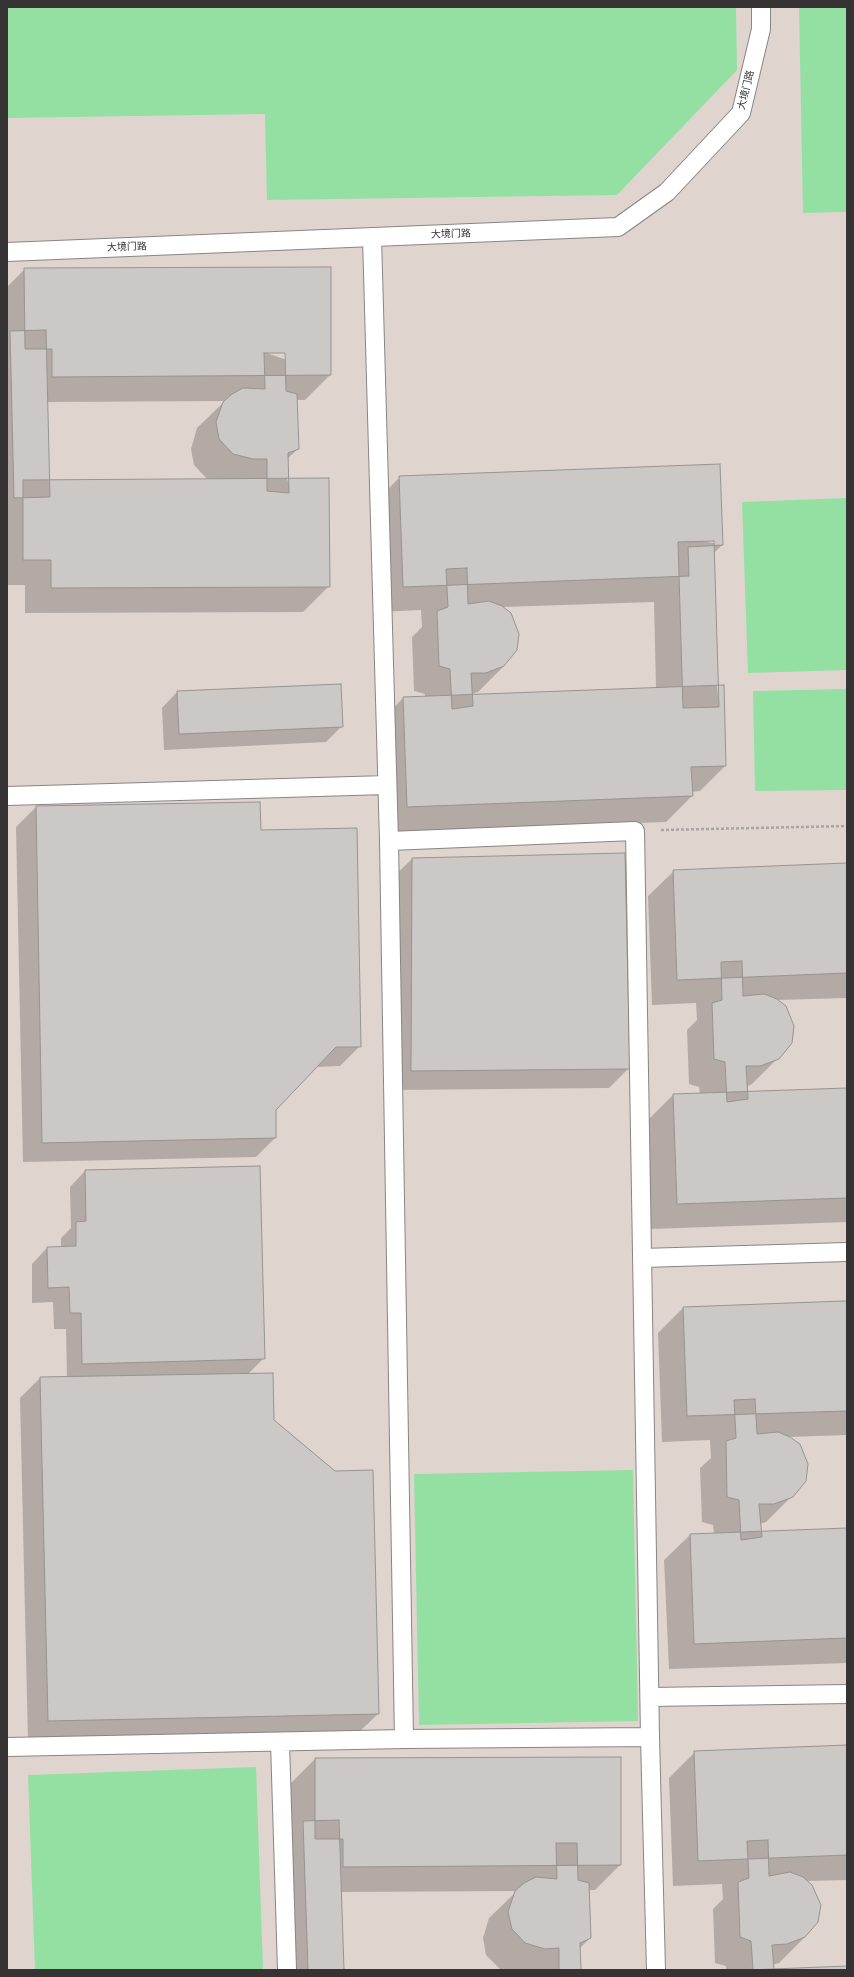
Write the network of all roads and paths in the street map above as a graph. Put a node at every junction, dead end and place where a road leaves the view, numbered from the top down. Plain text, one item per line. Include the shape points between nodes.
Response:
1 (761, 7) edge
2 (372, 237) junction
3 (7, 252) edge
4 (387, 785) junction
5 (7, 796) edge
6 (847, 826) edge
7 (635, 831) junction
8 (389, 841) junction
9 (847, 1252) edge
10 (642, 1258) junction
11 (847, 1694) edge
12 (650, 1697) junction
13 (650, 1737) junction
14 (404, 1739) junction
15 (280, 1742) junction
16 (7, 1747) edge
17 (287, 1970) edge
18 (656, 1970) edge

1 - 2 lane, 大境门路 via 761,29 741,113 668,192 618,227
2 - 3 lane, 大境门路
2 - 4 lane
4 - 5 lane
4 - 8 lane
6 - 7 path
7 - 8 lane
7 - 10 lane
8 - 14 lane
9 - 10 lane
10 - 12 lane
11 - 12 lane
12 - 13 lane
13 - 14 lane
13 - 18 lane
14 - 15 lane
15 - 16 lane
15 - 17 lane

